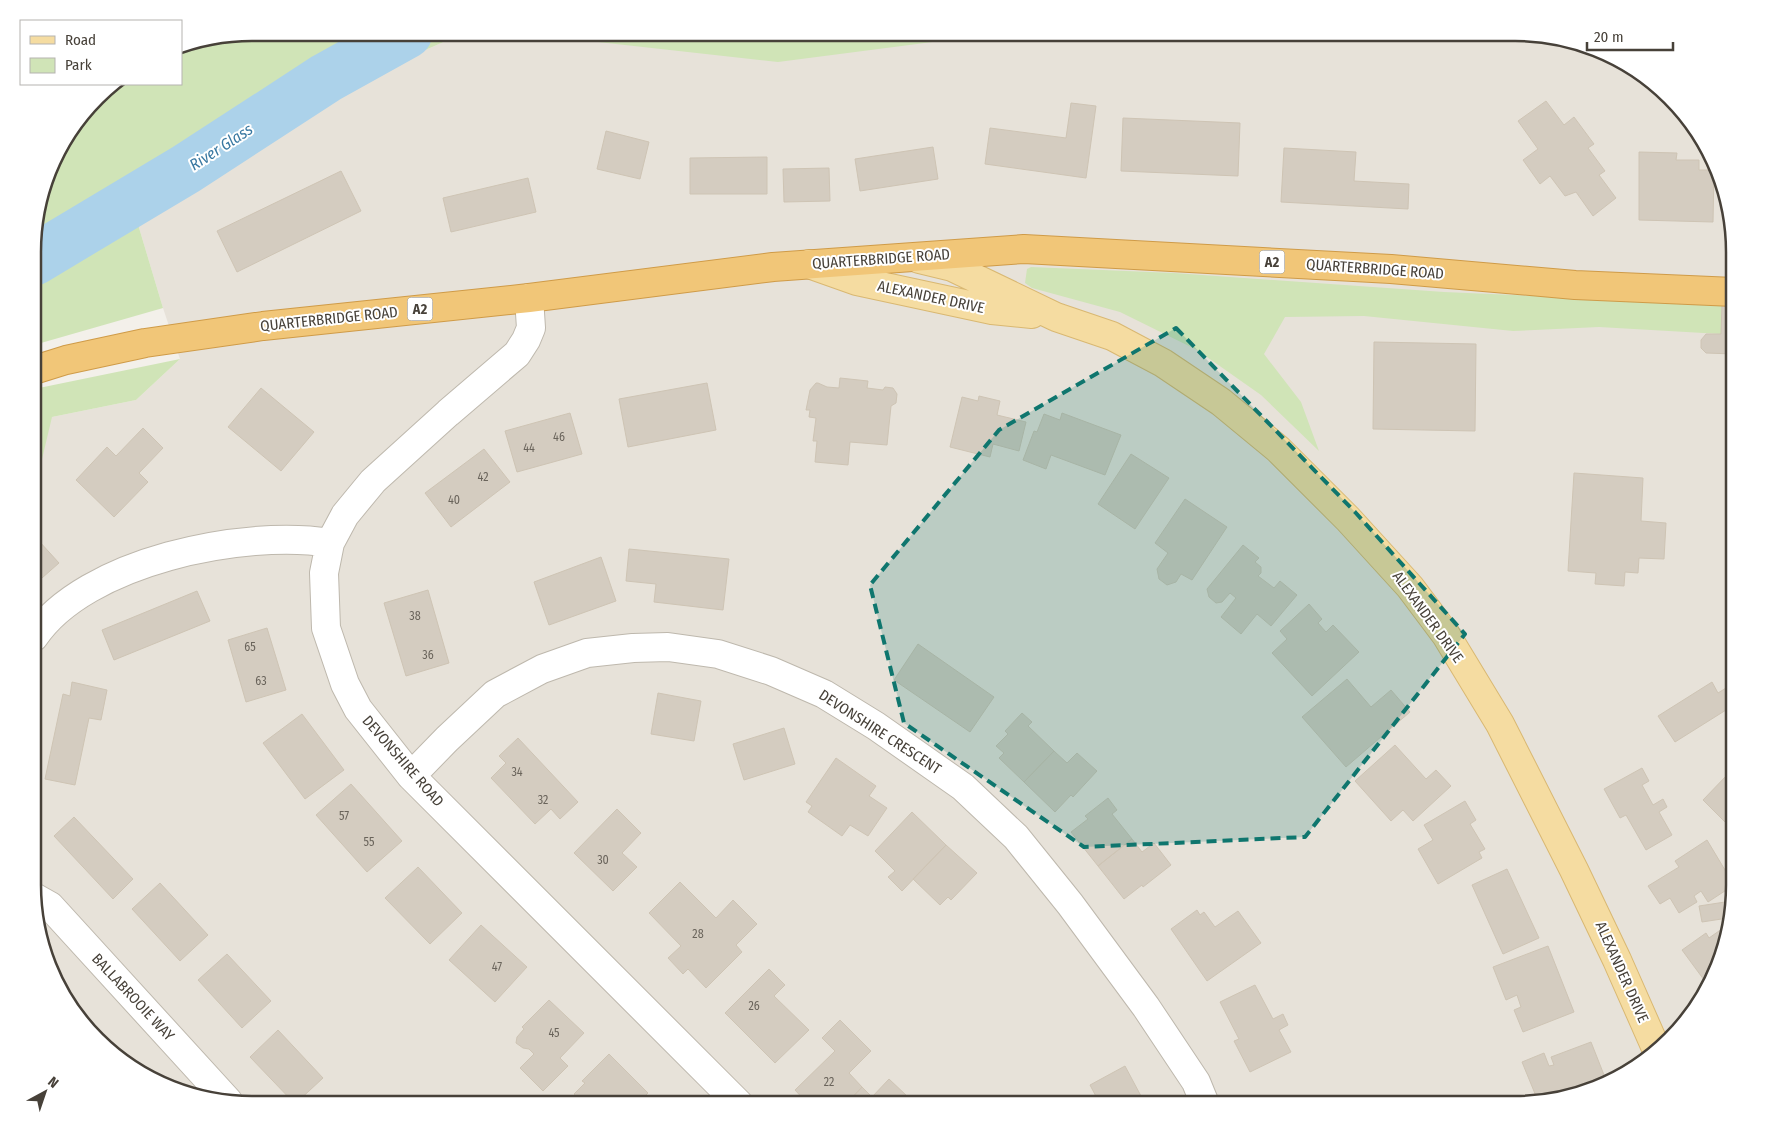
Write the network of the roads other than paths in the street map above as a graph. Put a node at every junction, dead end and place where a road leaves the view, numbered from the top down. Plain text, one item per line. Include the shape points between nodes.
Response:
1 (910, 257) junction
2 (809, 264) junction
3 (1726, 292) edge
4 (529, 298) junction
5 (1056, 318) junction
6 (41, 368) edge
7 (330, 543) junction
8 (41, 628) edge
9 (412, 776) junction
10 (42, 902) edge
11 (1654, 1043) edge
12 (222, 1094) edge
13 (731, 1096) edge
14 (1202, 1096) edge

1 - 2 highway, QUARTERBRIDGE ROAD / A2
1 - 3 highway, QUARTERBRIDGE ROAD / A2 via 1024,249 1391,269 1575,285
1 - 5 main road, ALEXANDER DRIVE via 952,267
2 - 4 highway, QUARTERBRIDGE ROAD / A2
2 - 5 main road, ALEXANDER DRIVE via 857,281 992,310
4 - 6 highway, QUARTERBRIDGE ROAD / A2 via 263,326 155,341
4 - 7 street, DEVONSHIRE ROAD via 531,328 516,354 373,481 345,515
5 - 11 main road, ALEXANDER DRIVE via 1112,336 1163,363 1221,402 1278,449 1348,519 1410,588 1446,635 1500,724 1574,870
7 - 8 street via 284,539 211,546 139,565 74,599
7 - 9 street, DEVONSHIRE ROAD via 324,572 326,628 345,684 358,708
9 - 13 street, DEVONSHIRE ROAD
9 - 14 street, DEVONSHIRE CRESCENT via 495,694 542,669 587,653 668,647 718,654 771,671 824,694 876,726 963,787 1016,837 1146,1007 1196,1082
10 - 12 street, BALLABROOIE WAY via 50,906

